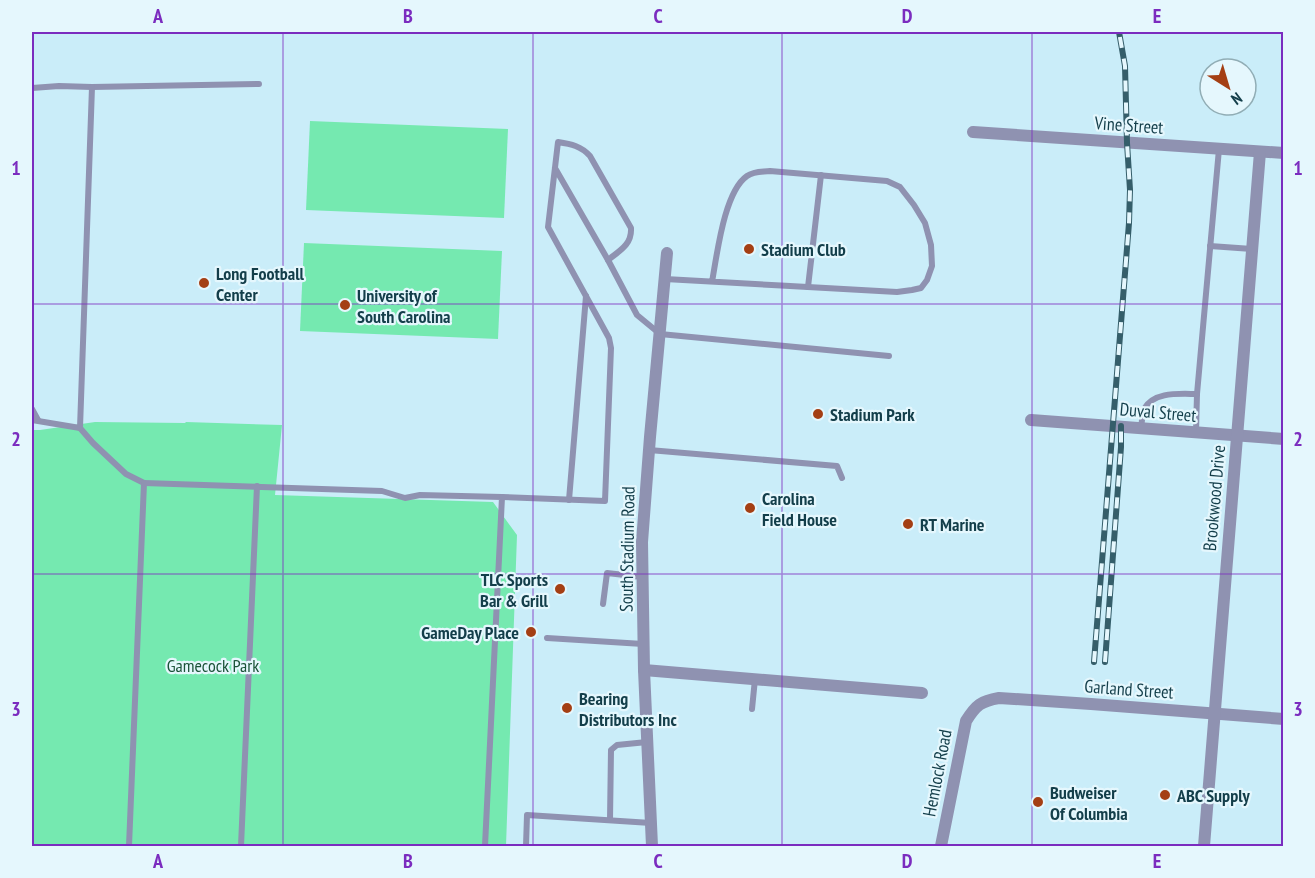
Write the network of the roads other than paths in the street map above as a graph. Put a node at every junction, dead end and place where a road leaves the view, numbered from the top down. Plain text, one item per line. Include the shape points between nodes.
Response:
1 (259, 84) dead end
2 (92, 87) junction
3 (32, 88) edge
4 (973, 132) dead end
5 (1219, 149) junction
6 (1260, 152) junction
7 (1284, 153) edge
8 (555, 168) junction
9 (821, 175) junction
10 (1210, 246) junction
11 (1252, 249) junction
12 (667, 253) dead end
13 (608, 260) junction
14 (665, 279) junction
15 (712, 282) junction
16 (808, 287) junction
17 (586, 295) junction
18 (660, 334) junction
19 (889, 356) dead end
20 (1197, 394) junction
21 (32, 409) edge
22 (35, 420) edge
23 (1030, 420) dead end
24 (80, 428) junction
25 (1140, 428) junction
26 (1196, 433) junction
27 (1237, 436) junction
28 (1284, 439) edge
29 (649, 450) junction
30 (842, 478) dead end
31 (144, 483) junction
32 (256, 486) junction
33 (502, 497) junction
34 (569, 500) junction
35 (643, 577) junction
36 (603, 604) dead end
37 (547, 638) dead end
38 (644, 645) junction
39 (644, 670) junction
40 (755, 679) junction
41 (922, 693) dead end
42 (974, 708) joint
43 (752, 709) dead end
44 (1215, 714) junction
45 (1284, 719) edge
46 (647, 742) junction
47 (610, 820) junction
48 (651, 823) junction
49 (129, 846) edge
50 (242, 846) edge
51 (485, 846) edge
52 (526, 846) edge
53 (652, 846) edge
54 (941, 846) edge
55 (1204, 846) edge

1 - 2 lane
2 - 3 lane
2 - 24 lane
4 - 5 street, Vine Street
5 - 6 street, Vine Street
5 - 10 lane
6 - 7 street, Vine Street
6 - 11 street, Brookwood Drive
8 - 13 lane
8 - 13 lane via 558,142 576,145 590,156 631,228 626,246
8 - 17 lane via 548,227
9 - 15 lane via 770,171 746,177 729,206
9 - 16 lane
9 - 16 lane via 887,181 900,187 925,223 932,266 921,288 912,290
10 - 11 lane
10 - 20 lane
11 - 27 street, Brookwood Drive
12 - 14 street, South Stadium Road
13 - 18 lane via 637,315
14 - 15 lane
14 - 18 street, South Stadium Road
15 - 16 lane
17 - 34 lane
17 - 34 lane via 611,348 604,501
18 - 19 lane
18 - 29 street, South Stadium Road
20 - 25 lane via 1155,397 1144,409
20 - 26 lane
21 - 22 lane
22 - 24 lane
23 - 25 street, Duval Street
24 - 31 lane via 126,474
25 - 26 street, Duval Street
26 - 27 street, Duval Street
27 - 28 street, Duval Street
27 - 44 street, Brookwood Drive
29 - 30 lane via 837,466
29 - 35 street, South Stadium Road
31 - 32 lane
31 - 49 lane
32 - 33 lane via 382,491 405,498
32 - 50 lane
33 - 34 lane
33 - 51 lane
35 - 36 lane via 607,573
35 - 38 street, South Stadium Road
37 - 38 lane
38 - 39 street, South Stadium Road
39 - 40 street
39 - 46 street, South Stadium Road
40 - 41 street
40 - 43 lane
42 - 44 street, Garland Street via 985,700 999,698
42 - 54 street, Hemlock Road via 966,721
44 - 45 street, Garland Street
44 - 55 street, Brookwood Drive
46 - 47 lane via 617,744 611,750
46 - 48 street, South Stadium Road
47 - 48 lane
47 - 52 lane via 527,815
48 - 53 street, South Stadium Road

